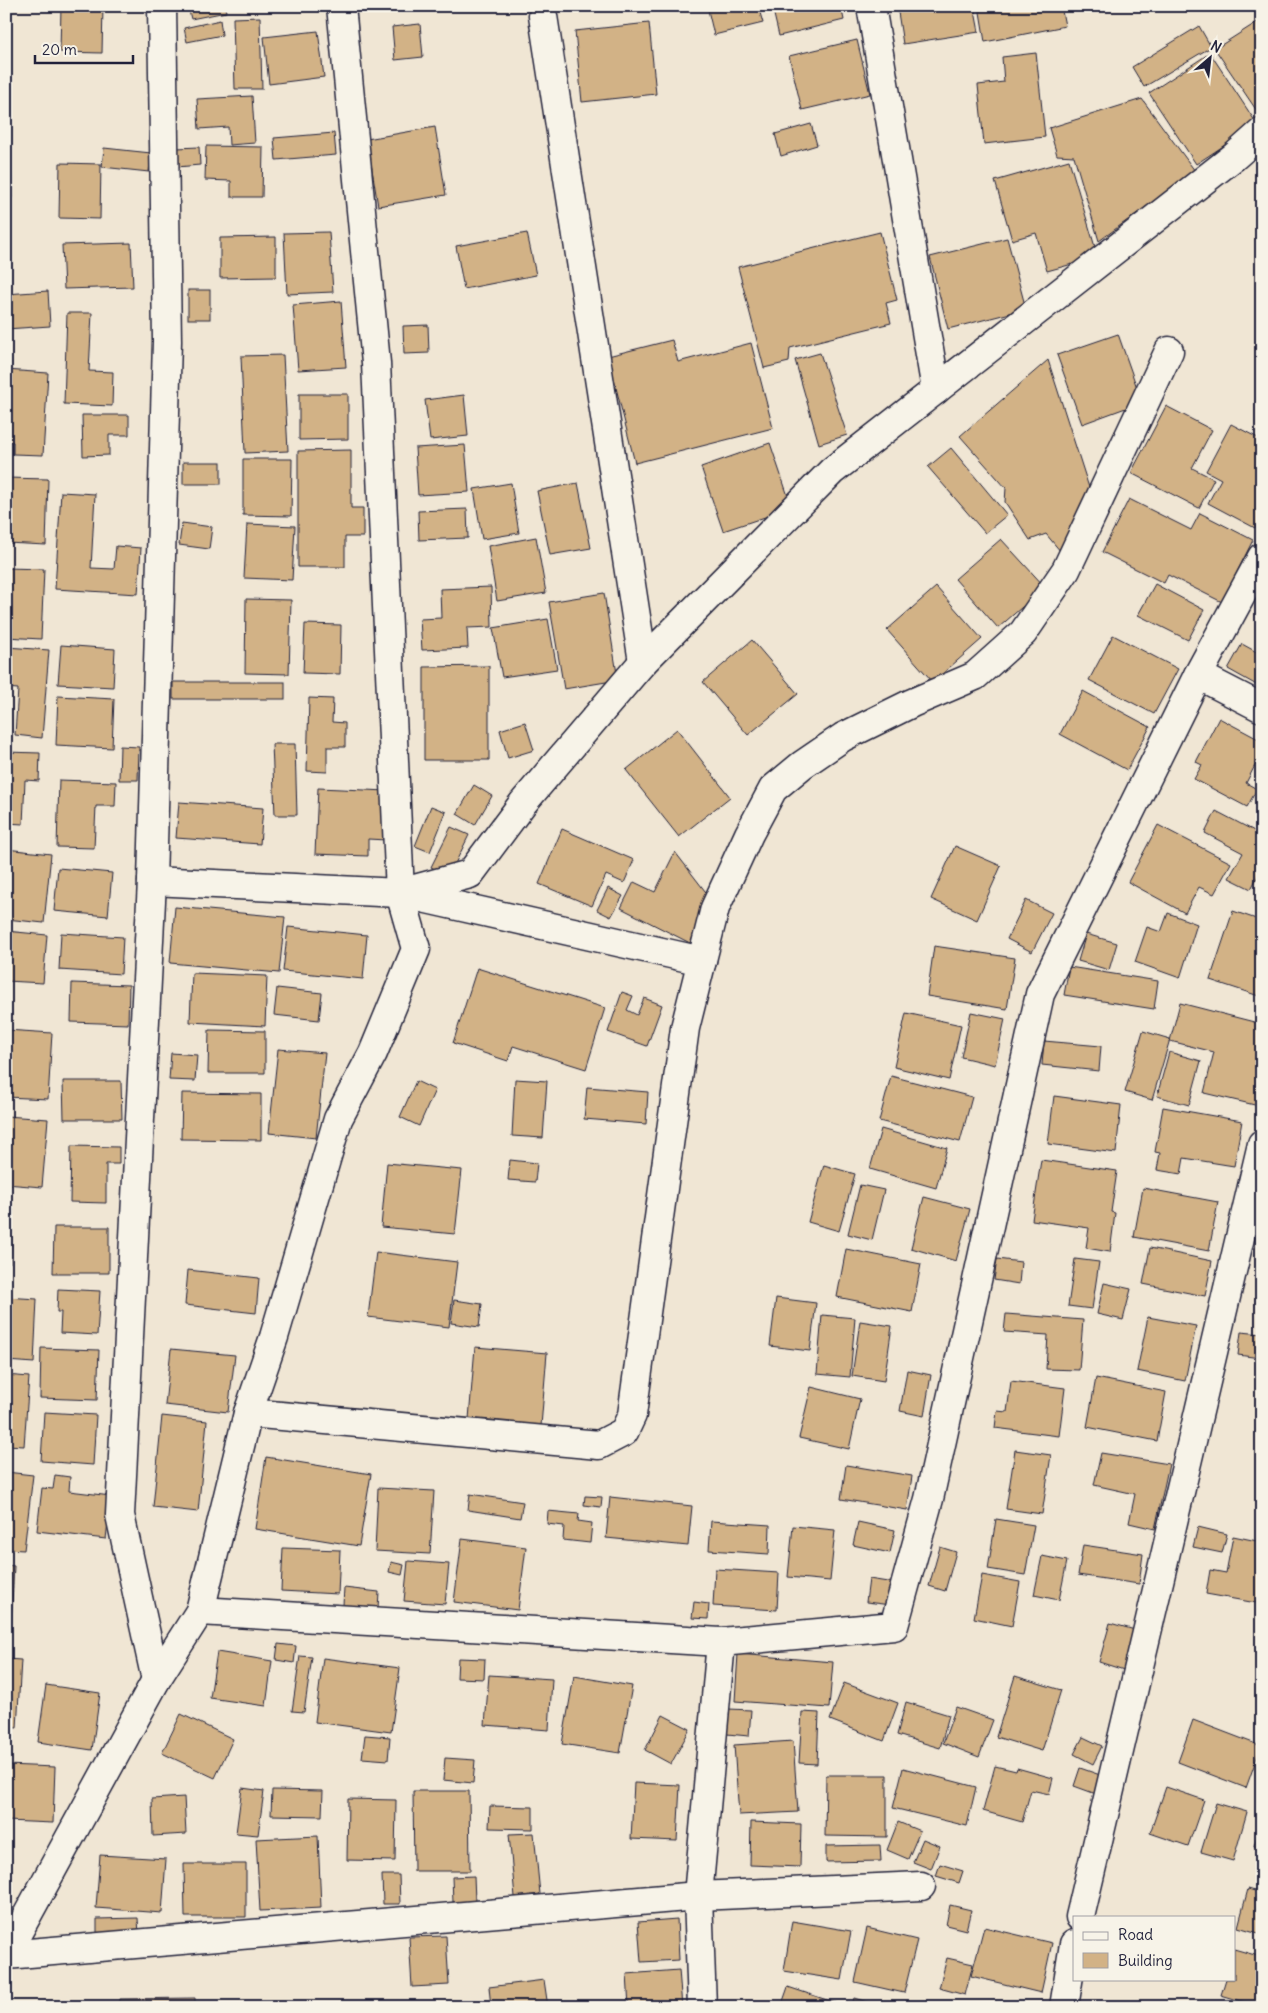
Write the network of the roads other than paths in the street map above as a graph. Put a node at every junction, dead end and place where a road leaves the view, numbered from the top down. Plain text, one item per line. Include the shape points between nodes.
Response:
1 (162, 6) edge
2 (341, 6) edge
3 (871, 6) edge
4 (543, 16) dead end
5 (1262, 132) edge
6 (1169, 351) dead end
7 (936, 390) junction
8 (1262, 557) edge
9 (643, 662) junction
10 (1198, 675) junction
11 (1262, 708) edge
12 (152, 881) junction
13 (400, 893) junction
14 (702, 961) junction
15 (1262, 1144) edge
16 (248, 1413) junction
17 (200, 1611) junction
18 (722, 1642) junction
19 (156, 1680) junction
20 (921, 1886) dead end
21 (698, 1896) junction
22 (1080, 1916) edge
23 (1073, 1950) edge
24 (6, 1954) edge
25 (702, 2007) edge
26 (1064, 2007) edge

1 - 12 street via 167,341
2 - 13 street via 376,363
3 - 7 street
4 - 9 street
5 - 7 street
6 - 14 street via 1066,570 1022,633 976,676 843,737 773,789 715,908
7 - 9 street via 832,472
8 - 10 street
9 - 13 street via 523,803 470,874
10 - 11 street
10 - 18 street via 1040,994 929,1500 894,1626
12 - 13 street
12 - 19 street via 120,1515
13 - 14 street
13 - 16 street via 416,949 373,1053 338,1119 274,1337
14 - 16 street via 685,1028 632,1415 624,1432 599,1445
15 - 22 street
16 - 17 street
17 - 18 street
17 - 19 street
18 - 21 street
19 - 24 street
20 - 21 street
21 - 24 street
21 - 25 street
23 - 26 street

